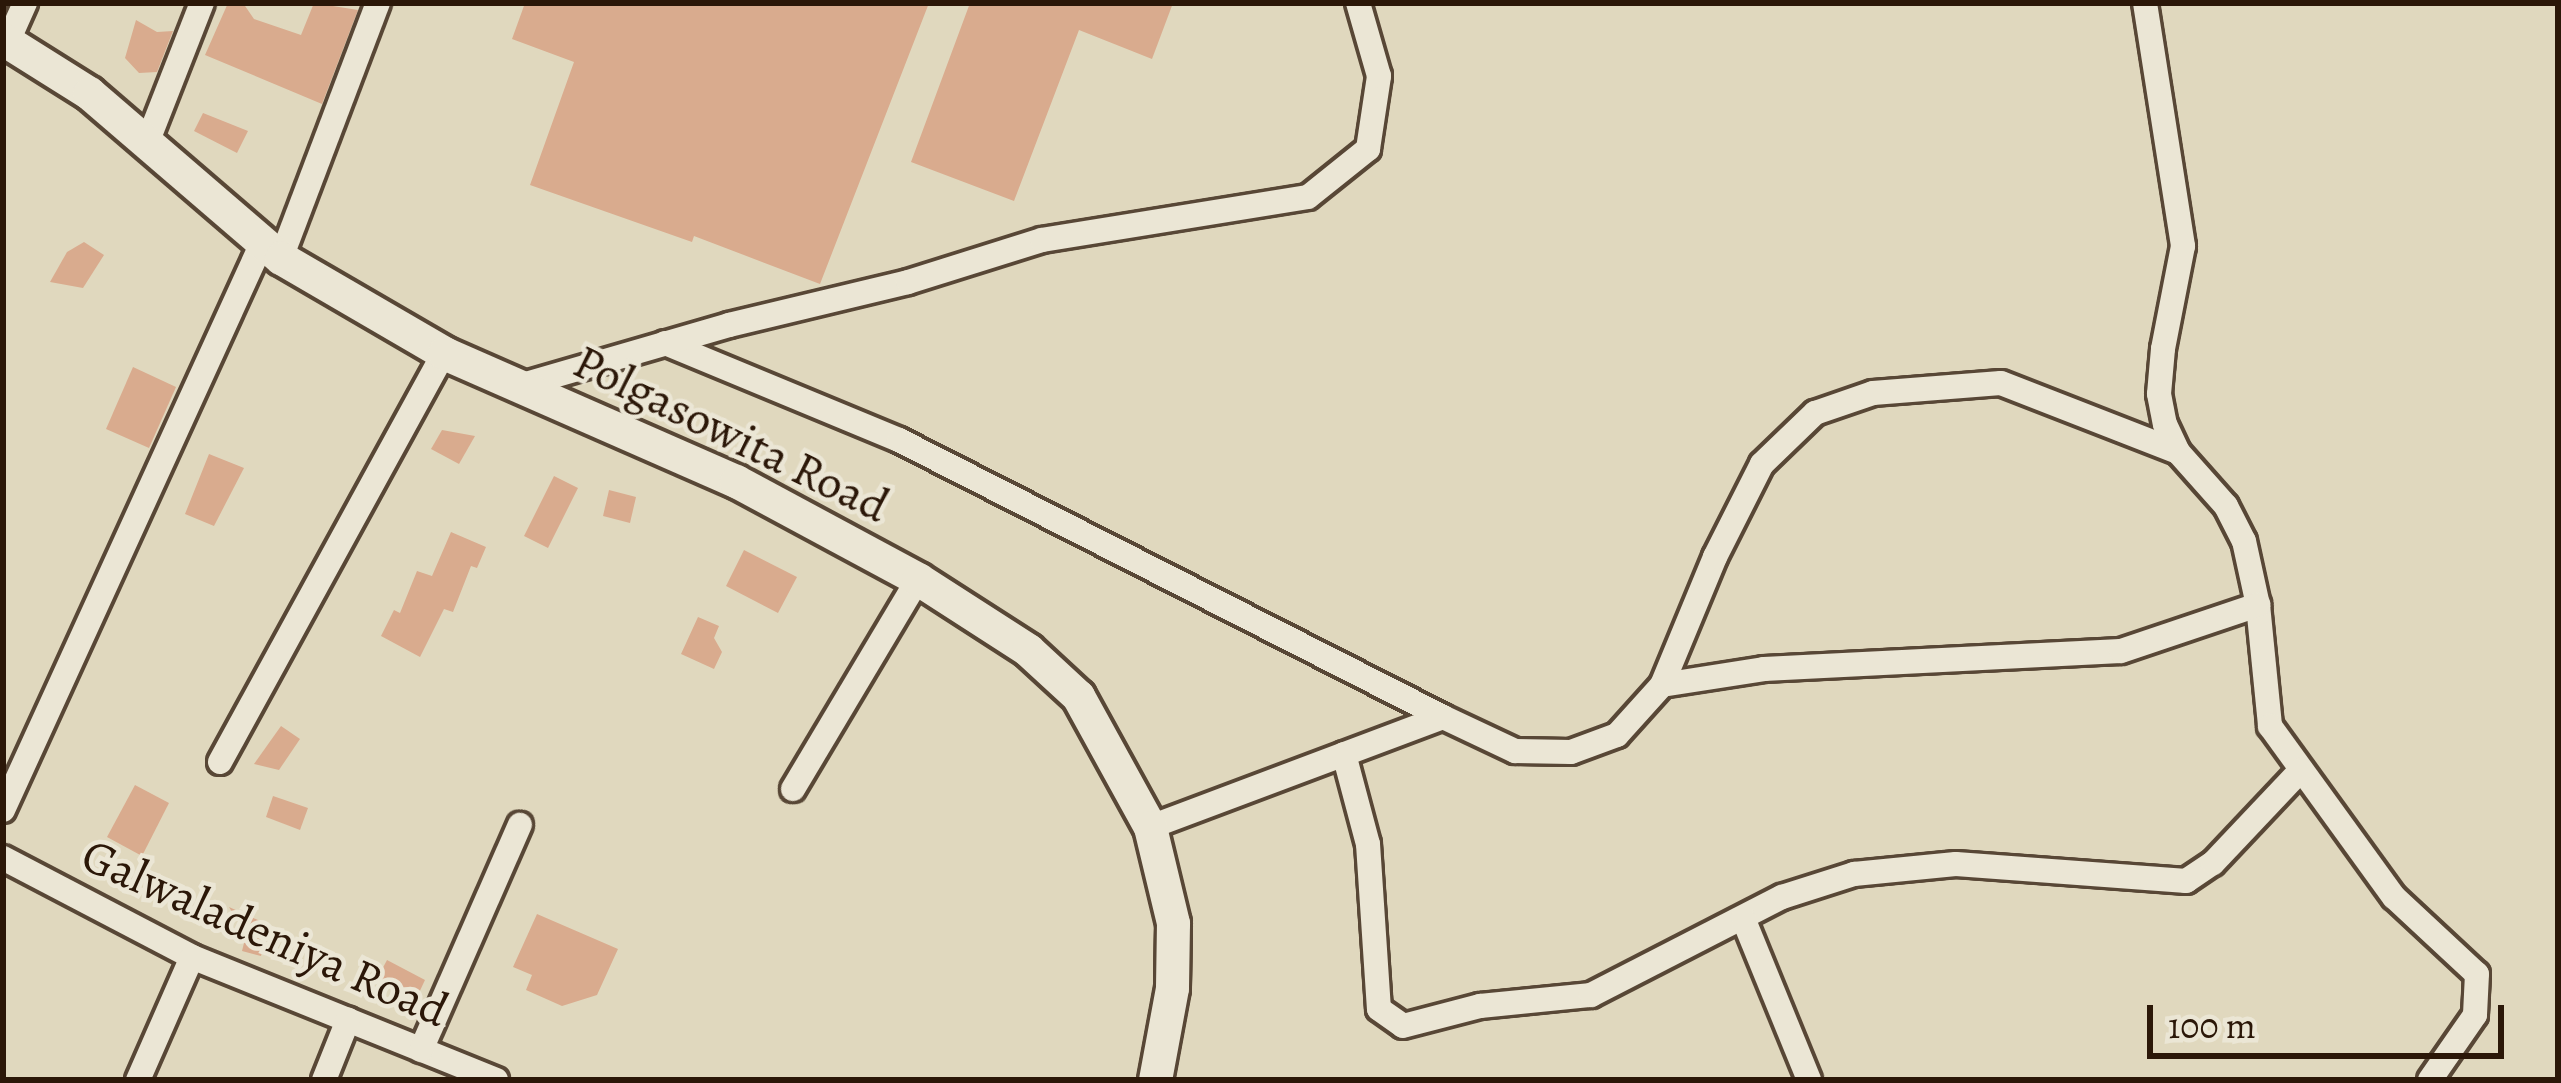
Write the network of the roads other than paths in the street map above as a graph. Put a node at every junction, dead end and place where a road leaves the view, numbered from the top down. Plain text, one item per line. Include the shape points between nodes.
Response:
1 (25, 3) edge
2 (202, 3) edge
3 (378, 3) edge
4 (1358, 3) edge
5 (2145, 3) edge
6 (6, 40) edge
7 (148, 143) junction
8 (272, 250) junction
9 (665, 343) junction
10 (444, 353) junction
11 (519, 386) junction
12 (2178, 452) junction
13 (918, 578) junction
14 (2258, 604) junction
15 (1662, 685) junction
16 (1443, 717) junction
17 (1344, 754) junction
18 (220, 761) dead end
19 (2301, 770) junction
20 (793, 789) dead end
21 (3, 810) edge
22 (520, 825) dead end
23 (1150, 827) junction
24 (3, 858) edge
25 (1743, 918) junction
26 (192, 957) junction
27 (348, 1020) junction
28 (421, 1050) junction
29 (138, 1080) edge
30 (324, 1080) edge
31 (496, 1080) edge
32 (1155, 1080) edge
33 (1809, 1080) edge
34 (2430, 1080) edge

1 - 6 street
2 - 7 street
3 - 8 street
4 - 9 street via 1379,76 1368,149 1309,197 1042,240
5 - 12 street via 2183,246 2159,394
6 - 7 street, Polgasowita Road via 88,92
7 - 8 street, Polgasowita Road
8 - 10 street, Polgasowita Road
8 - 21 street
9 - 11 street
9 - 16 street via 899,440
10 - 11 street, Polgasowita Road
10 - 18 street
11 - 13 street, Polgasowita Road via 736,481
12 - 14 street via 2226,506 2244,541
12 - 15 street via 2001,383 1873,393 1815,412 1762,464
13 - 20 street
13 - 23 street, Polgasowita Road via 1028,650 1078,696
14 - 15 street via 2121,651 1764,669
14 - 19 street via 2270,726
15 - 16 street via 1617,735 1571,752 1515,751
16 - 17 street
17 - 23 street
17 - 25 street via 1368,844 1379,1009 1403,1026 1480,1006 1591,995
19 - 25 street via 2186,881 1956,864 1855,874
19 - 34 street via 2393,897 2477,974 2475,1015
22 - 28 street
23 - 32 street, Polgasowita Road via 1173,923 1172,988
24 - 26 street, Galwaladeniya Road
25 - 33 street
26 - 27 street, Galwaladeniya Road
26 - 29 street
27 - 28 street, Galwaladeniya Road
27 - 30 street
28 - 31 street, Galwaladeniya Road

